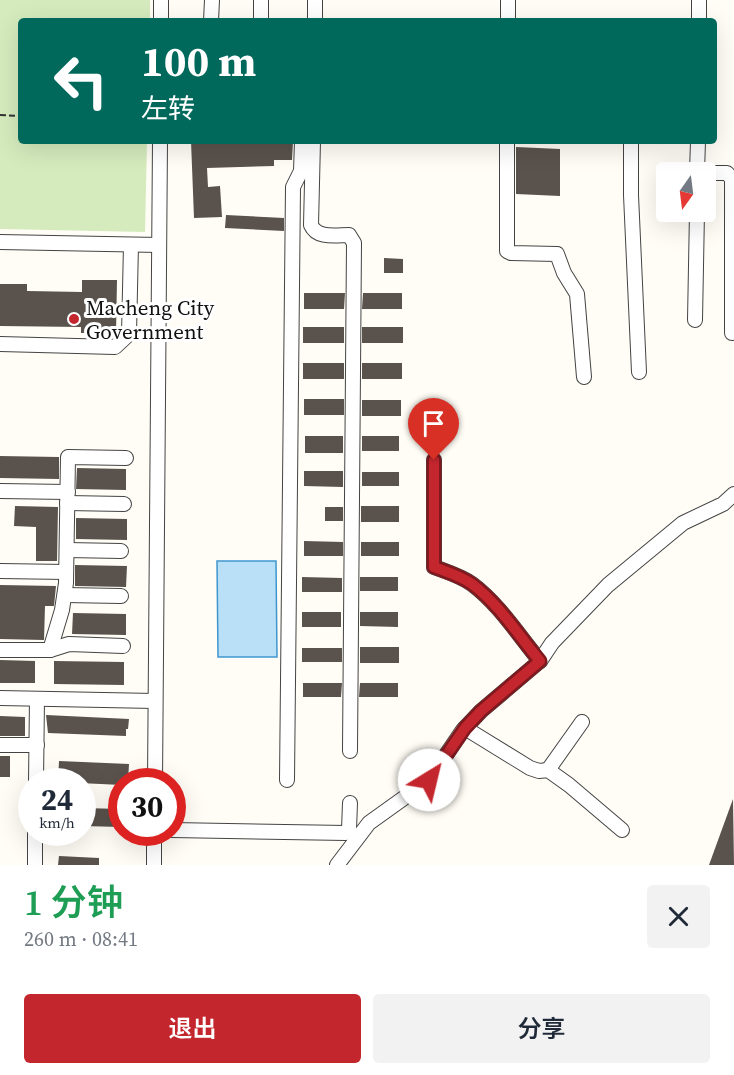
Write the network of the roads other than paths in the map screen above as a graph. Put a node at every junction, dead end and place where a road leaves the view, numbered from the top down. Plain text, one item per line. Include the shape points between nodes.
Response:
1 (161, 0) edge
2 (212, 0) edge
3 (261, 0) edge
4 (315, 0) edge
5 (508, 0) edge
6 (699, 0) edge
7 (161, 18) edge
8 (212, 18) edge
9 (261, 18) edge
10 (315, 18) edge
11 (508, 18) edge
12 (699, 18) edge
13 (160, 144) edge
14 (302, 144) edge
15 (313, 144) edge
16 (507, 144) edge
17 (631, 144) edge
18 (698, 144) edge
19 (698, 162) edge
20 (716, 174) edge
21 (733, 208) edge
22 (697, 222) edge
23 (0, 242) edge
24 (131, 245) junction
25 (159, 245) junction
26 (695, 320) dead end
27 (732, 333) dead end
28 (0, 344) edge
29 (639, 372) dead end
30 (584, 377) dead end
31 (126, 458) dead end
32 (434, 460) dead end
33 (0, 491) edge
34 (734, 494) edge
35 (68, 498) junction
36 (124, 504) dead end
37 (67, 550) junction
38 (121, 551) dead end
39 (0, 571) edge
40 (66, 572) junction
41 (65, 596) junction
42 (121, 596) dead end
43 (123, 645) dead end
44 (0, 650) edge
45 (50, 651) junction
46 (540, 661) junction
47 (0, 698) edge
48 (37, 699) junction
49 (156, 701) junction
50 (582, 722) dead end
51 (465, 728) junction
52 (0, 745) edge
53 (36, 745) junction
54 (350, 751) dead end
55 (36, 768) edge
56 (155, 768) edge
57 (548, 770) junction
58 (287, 780) dead end
59 (350, 802) dead end
60 (186, 830) edge
61 (622, 830) dead end
62 (35, 846) edge
63 (154, 846) edge
64 (35, 865) edge
65 (154, 865) edge
66 (337, 865) edge

1 - 7 street
2 - 8 street
3 - 9 street
4 - 10 street
5 - 11 street
6 - 12 street
13 - 25 street
14 - 58 street via 301,171 293,187
15 - 54 street via 313,230 319,234 349,235 354,243
16 - 30 street via 507,251 557,254 577,294
17 - 29 street
18 - 19 street
20 - 21 street via 730,175
21 - 27 street
22 - 26 street
23 - 24 street
24 - 25 street
24 - 28 street via 129,334 121,344
25 - 49 street
31 - 35 street via 68,457
32 - 46 street via 434,567 473,584
33 - 35 street
34 - 46 street via 723,504 683,522 639,558 587,605
35 - 36 street
35 - 37 street
37 - 38 street
37 - 40 street
39 - 40 street
40 - 41 street
41 - 42 street
41 - 45 street
43 - 45 street via 69,644
44 - 45 street
46 - 51 street
47 - 48 street
48 - 49 street
48 - 53 street
49 - 56 street
50 - 57 street
51 - 57 street via 530,768
51 - 66 street via 429,780 369,823
52 - 53 street
53 - 55 street
57 - 61 street
59 - 60 street via 346,833
62 - 64 street
63 - 65 street

